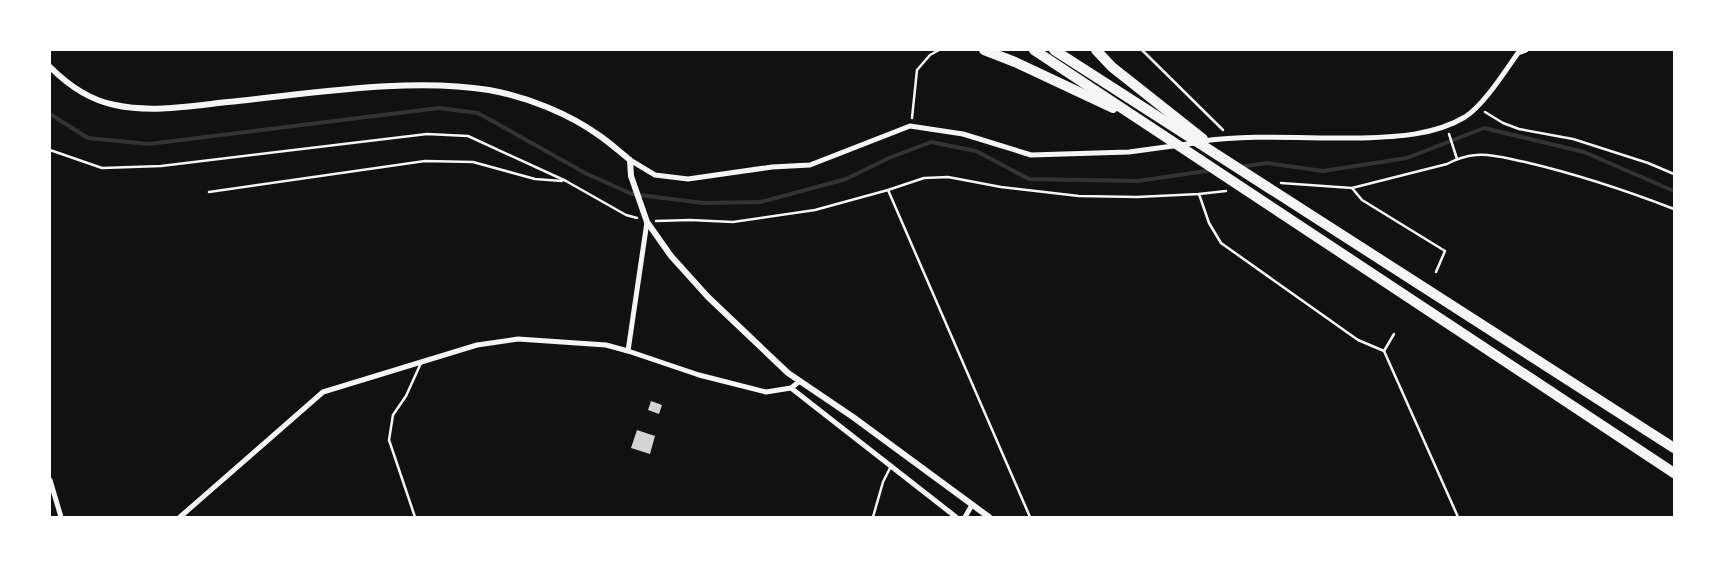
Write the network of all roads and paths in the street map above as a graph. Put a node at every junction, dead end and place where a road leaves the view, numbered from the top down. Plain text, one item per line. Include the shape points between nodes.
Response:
1 (939, 50) edge
2 (984, 50) edge
3 (1034, 50) edge
4 (1054, 50) edge
5 (1096, 50) edge
6 (1142, 50) edge
7 (1524, 50) edge
8 (50, 67) edge
9 (1477, 107) junction
10 (1145, 124) junction
11 (910, 126) junction
12 (1449, 134) dead end
13 (1230, 138) junction
14 (50, 150) edge
15 (1457, 159) junction
16 (630, 160) junction
17 (1674, 174) edge
18 (1255, 179) junction
19 (566, 181) junction
20 (1276, 184) dead end
21 (1352, 188) junction
22 (888, 190) junction
23 (1228, 190) dead end
24 (209, 192) dead end
25 (1199, 194) junction
26 (1674, 209) edge
27 (646, 222) junction
28 (1436, 272) dead end
29 (1394, 334) dead end
30 (628, 350) junction
31 (1384, 351) junction
32 (422, 362) junction
33 (800, 381) junction
34 (791, 388) junction
35 (1674, 448) edge
36 (891, 466) junction
37 (1674, 473) edge
38 (50, 480) edge
39 (972, 505) junction
40 (61, 517) edge
41 (180, 517) edge
42 (415, 517) edge
43 (873, 517) edge
44 (956, 517) edge
45 (965, 517) edge
46 (989, 517) edge
47 (1030, 517) edge
48 (1458, 517) edge

1 - 11 path via 917,70
2 - 10 highway
3 - 10 highway
4 - 18 highway
5 - 18 highway via 1155,102
6 - 13 path
7 - 9 street via 1518,53
8 - 16 street via 85,95 114,105 143,108 405,86 489,90 556,111 600,135
9 - 13 street via 1444,127 1400,136
9 - 17 path via 1520,129 1573,139
10 - 37 highway
11 - 13 street via 963,134 1031,155 1129,152
11 - 16 street via 810,165 688,179 655,175
12 - 15 path
14 - 19 path via 102,168 151,167 427,134 468,136
15 - 21 path
15 - 26 path via 1477,155 1556,169
16 - 27 street via 631,176
18 - 35 highway
19 - 24 path via 535,179 473,162 425,161
19 - 27 path via 626,215
20 - 21 path
21 - 28 path via 1362,200 1445,251
22 - 25 path via 924,178 948,177 1079,196
22 - 27 path via 815,210 733,222
22 - 47 path
23 - 25 path
25 - 31 path via 1209,223 1222,243 1358,340
27 - 30 street
27 - 33 street via 708,298
29 - 31 path
30 - 32 street via 518,339 478,345
30 - 34 street via 747,388 766,392
31 - 48 path
32 - 41 street via 323,392
32 - 42 lane via 393,415 389,440
33 - 34 street
33 - 39 street
34 - 36 street
36 - 43 lane via 882,482
36 - 44 street
38 - 40 street
39 - 45 street
39 - 46 street

